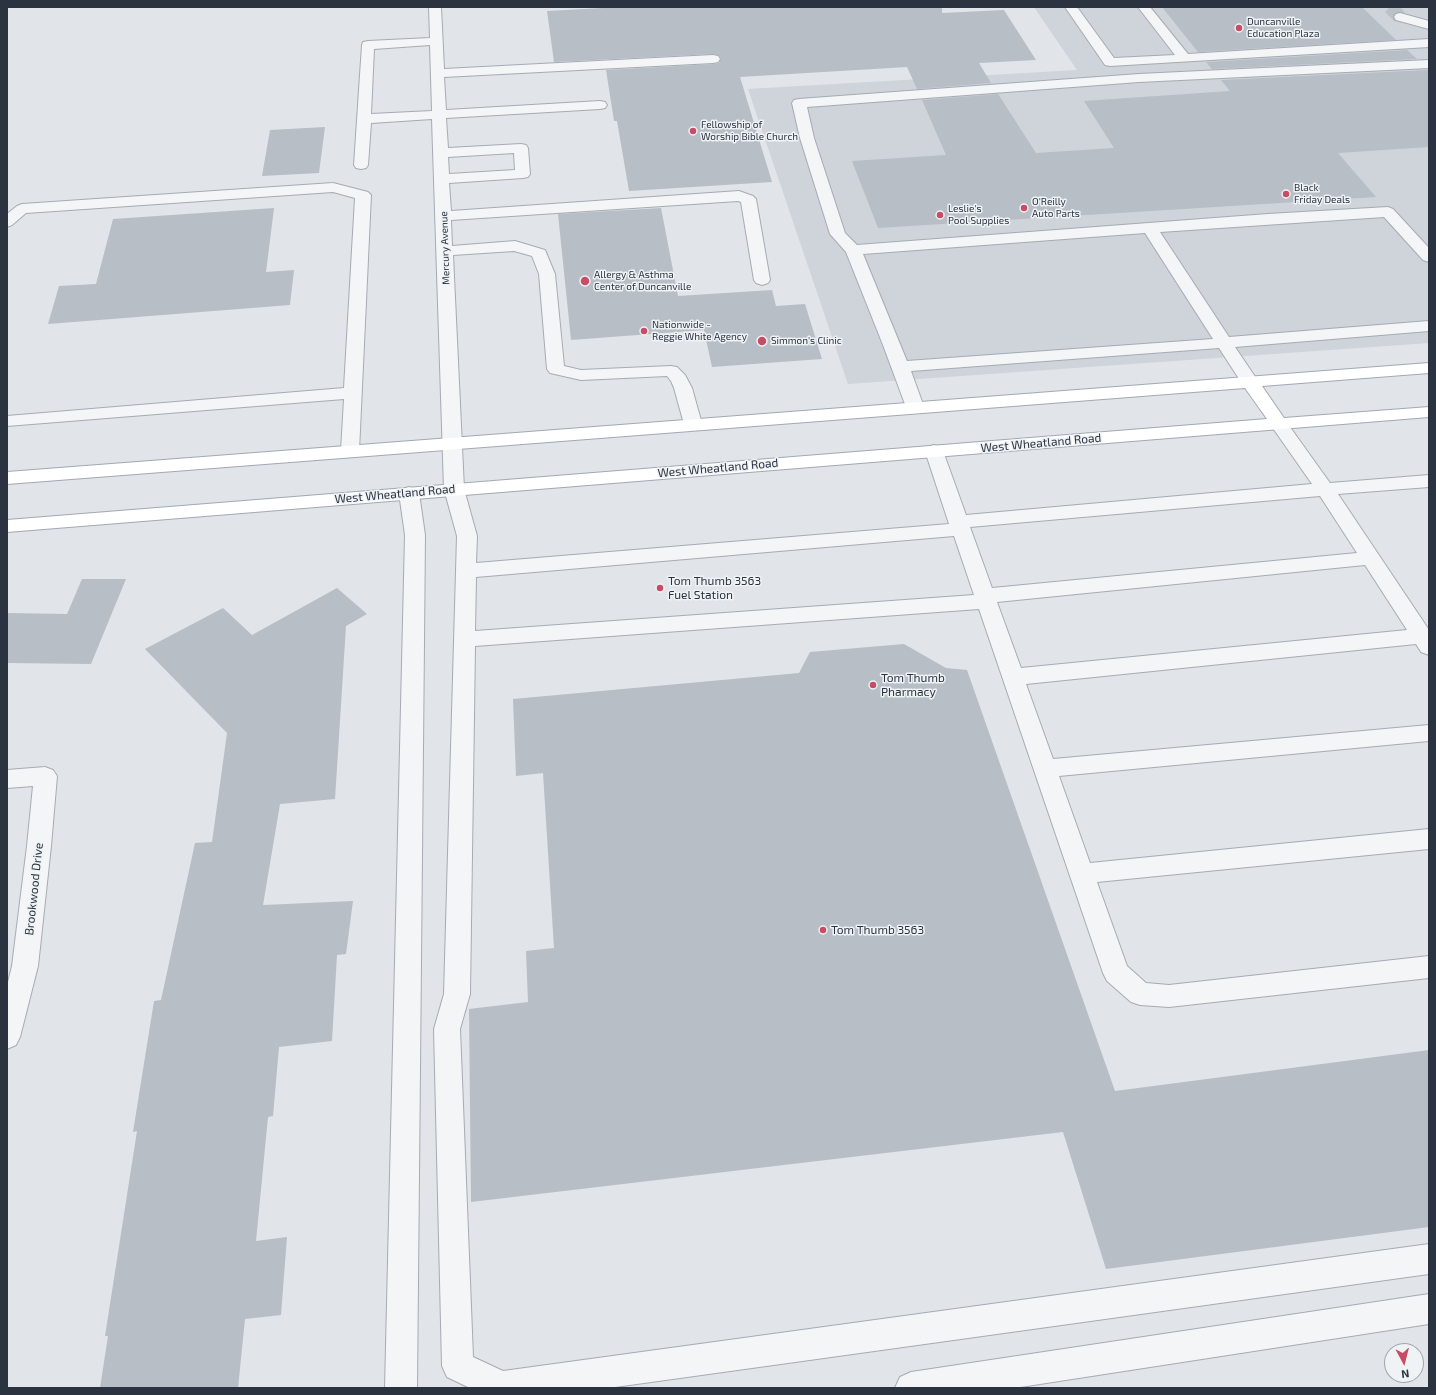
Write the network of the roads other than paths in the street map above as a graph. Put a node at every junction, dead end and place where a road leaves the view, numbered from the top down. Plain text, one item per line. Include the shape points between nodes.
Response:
1 (435, 7) edge
2 (1071, 7) edge
3 (1144, 7) edge
4 (1400, 18) tunnel mouth
5 (1429, 25) edge
6 (437, 41) junction
7 (1429, 44) edge
8 (1184, 58) junction
9 (713, 59) dead end
10 (1429, 64) edge
11 (438, 73) junction
12 (600, 105) dead end
13 (440, 115) junction
14 (364, 119) junction
15 (441, 153) junction
16 (361, 165) dead end
17 (442, 179) junction
18 (444, 216) junction
19 (7, 222) edge
20 (1150, 228) junction
21 (853, 250) junction
22 (445, 251) junction
23 (1429, 257) edge
24 (762, 280) dead end
25 (1429, 326) edge
26 (1224, 343) junction
27 (900, 367) junction
28 (1429, 368) edge
29 (1249, 381) junction
30 (353, 394) junction
31 (915, 407) junction
32 (1429, 412) edge
33 (7, 421) edge
34 (693, 424) junction
35 (1280, 424) junction
36 (452, 443) junction
37 (350, 451) junction
38 (934, 451) junction
39 (7, 478) edge
40 (1429, 481) edge
41 (454, 489) junction
42 (1325, 489) junction
43 (409, 493) junction
44 (7, 526) edge
45 (960, 526) junction
46 (1371, 558) junction
47 (466, 571) junction
48 (985, 598) junction
49 (465, 639) junction
50 (1426, 641) edge
51 (1013, 677) junction
52 (1429, 733) edge
53 (1045, 768) junction
54 (7, 779) edge
55 (1429, 838) edge
56 (1081, 874) junction
57 (1429, 967) edge
58 (7, 1037) edge
59 (1429, 1259) edge
60 (1429, 1309) edge
61 (401, 1388) edge
62 (911, 1388) edge

1 - 6 street, Mercury Avenue
2 - 8 street via 1110,62
3 - 8 street
4 - 5 street
6 - 11 street, Mercury Avenue
6 - 14 street via 368,45
7 - 8 street
9 - 11 street
10 - 21 street via 1139,78 799,103 807,138 838,234
11 - 13 street, Mercury Avenue
12 - 13 street
13 - 14 street
13 - 15 street, Mercury Avenue
14 - 16 street
15 - 17 street, Mercury Avenue
15 - 17 street via 521,148 523,174
17 - 18 street, Mercury Avenue
18 - 22 street, Mercury Avenue
18 - 24 street via 739,196 748,199
19 - 30 street via 22,209 333,188 363,195
20 - 21 street
20 - 23 street via 1388,212
20 - 26 street
21 - 27 street
22 - 34 street via 516,246 539,253 547,274 556,369 581,375 671,371 683,388
22 - 36 street, Mercury Avenue
25 - 26 street
26 - 27 street
26 - 29 street
27 - 31 street
28 - 29 main road
29 - 31 main road
29 - 35 main road
30 - 33 street
30 - 37 street
31 - 34 main road
32 - 35 main road, West Wheatland Road
34 - 36 main road
35 - 38 main road, West Wheatland Road
35 - 42 street
36 - 37 main road
36 - 41 street, Mercury Avenue
37 - 39 main road
38 - 41 main road, West Wheatland Road
38 - 45 street
40 - 42 street
41 - 43 main road, West Wheatland Road
41 - 47 street, Mercury Avenue via 467,536
42 - 45 street
42 - 46 street
43 - 44 main road, West Wheatland Road
43 - 61 street via 415,535
45 - 47 street
45 - 48 street
46 - 48 street
46 - 50 street
47 - 49 street, Mercury Avenue
48 - 49 street
48 - 51 street
49 - 59 street, Mercury Avenue via 457,994 447,1029 458,1366 502,1387
50 - 51 street
51 - 53 street
52 - 53 street
53 - 56 street
54 - 58 street, Brookwood Drive via 45,776 26,966
55 - 56 street
56 - 57 street via 1116,973 1140,994 1169,996
60 - 62 street

